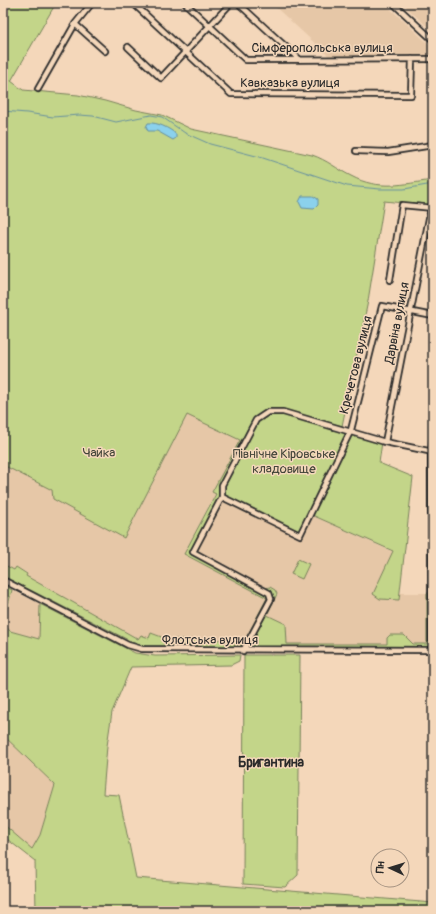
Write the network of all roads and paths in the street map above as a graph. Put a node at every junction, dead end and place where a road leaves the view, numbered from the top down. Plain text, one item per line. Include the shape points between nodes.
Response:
1 (92, 3) edge
2 (132, 3) edge
3 (185, 3) edge
4 (231, 3) edge
5 (238, 3) edge
6 (393, 3) edge
7 (75, 24) junction
8 (210, 26) junction
9 (433, 40) edge
10 (128, 47) dead end
11 (105, 51) dead end
12 (186, 52) junction
13 (299, 59) junction
14 (412, 59) junction
15 (433, 59) edge
16 (38, 90) dead end
17 (433, 145) edge
18 (356, 151) dead end
19 (432, 208) edge
20 (390, 280) dead end
21 (411, 311) junction
22 (433, 316) edge
23 (351, 430) junction
24 (433, 439) edge
25 (385, 442) junction
26 (432, 452) edge
27 (222, 497) junction
28 (432, 535) edge
29 (432, 573) edge
30 (3, 580) edge
31 (432, 609) edge
32 (432, 650) edge
33 (243, 651) junction

1 - 7 street
2 - 12 street, Кавказька вулиця
3 - 8 street, Сімферопольська вулиця
4 - 8 street
5 - 13 street
6 - 9 street
7 - 11 street
7 - 16 street
8 - 12 street
8 - 13 street, Сімферопольська вулиця via 246,60
10 - 12 street via 161,78
12 - 14 street, Кавказька вулиця via 231,94 411,95
13 - 14 street, Сімферопольська вулиця
14 - 15 street, Сімферопольська вулиця
17 - 18 street via 388,152
19 - 20 street via 402,205
19 - 21 street, Дарвіна вулиця
21 - 22 street
21 - 23 street, Кречетова вулиця via 382,306
21 - 25 street, Дарвіна вулиця
23 - 25 street
23 - 27 street via 282,412 271,411 260,415 250,429 222,485
23 - 27 street, Кречетова вулиця via 300,535
24 - 26 street
25 - 26 street
26 - 28 street
27 - 33 street via 193,552 269,592 271,599
28 - 29 street
29 - 31 street
30 - 33 street, Флотська вулиця via 137,648 152,651
31 - 32 street
32 - 33 street, Флотська вулиця

